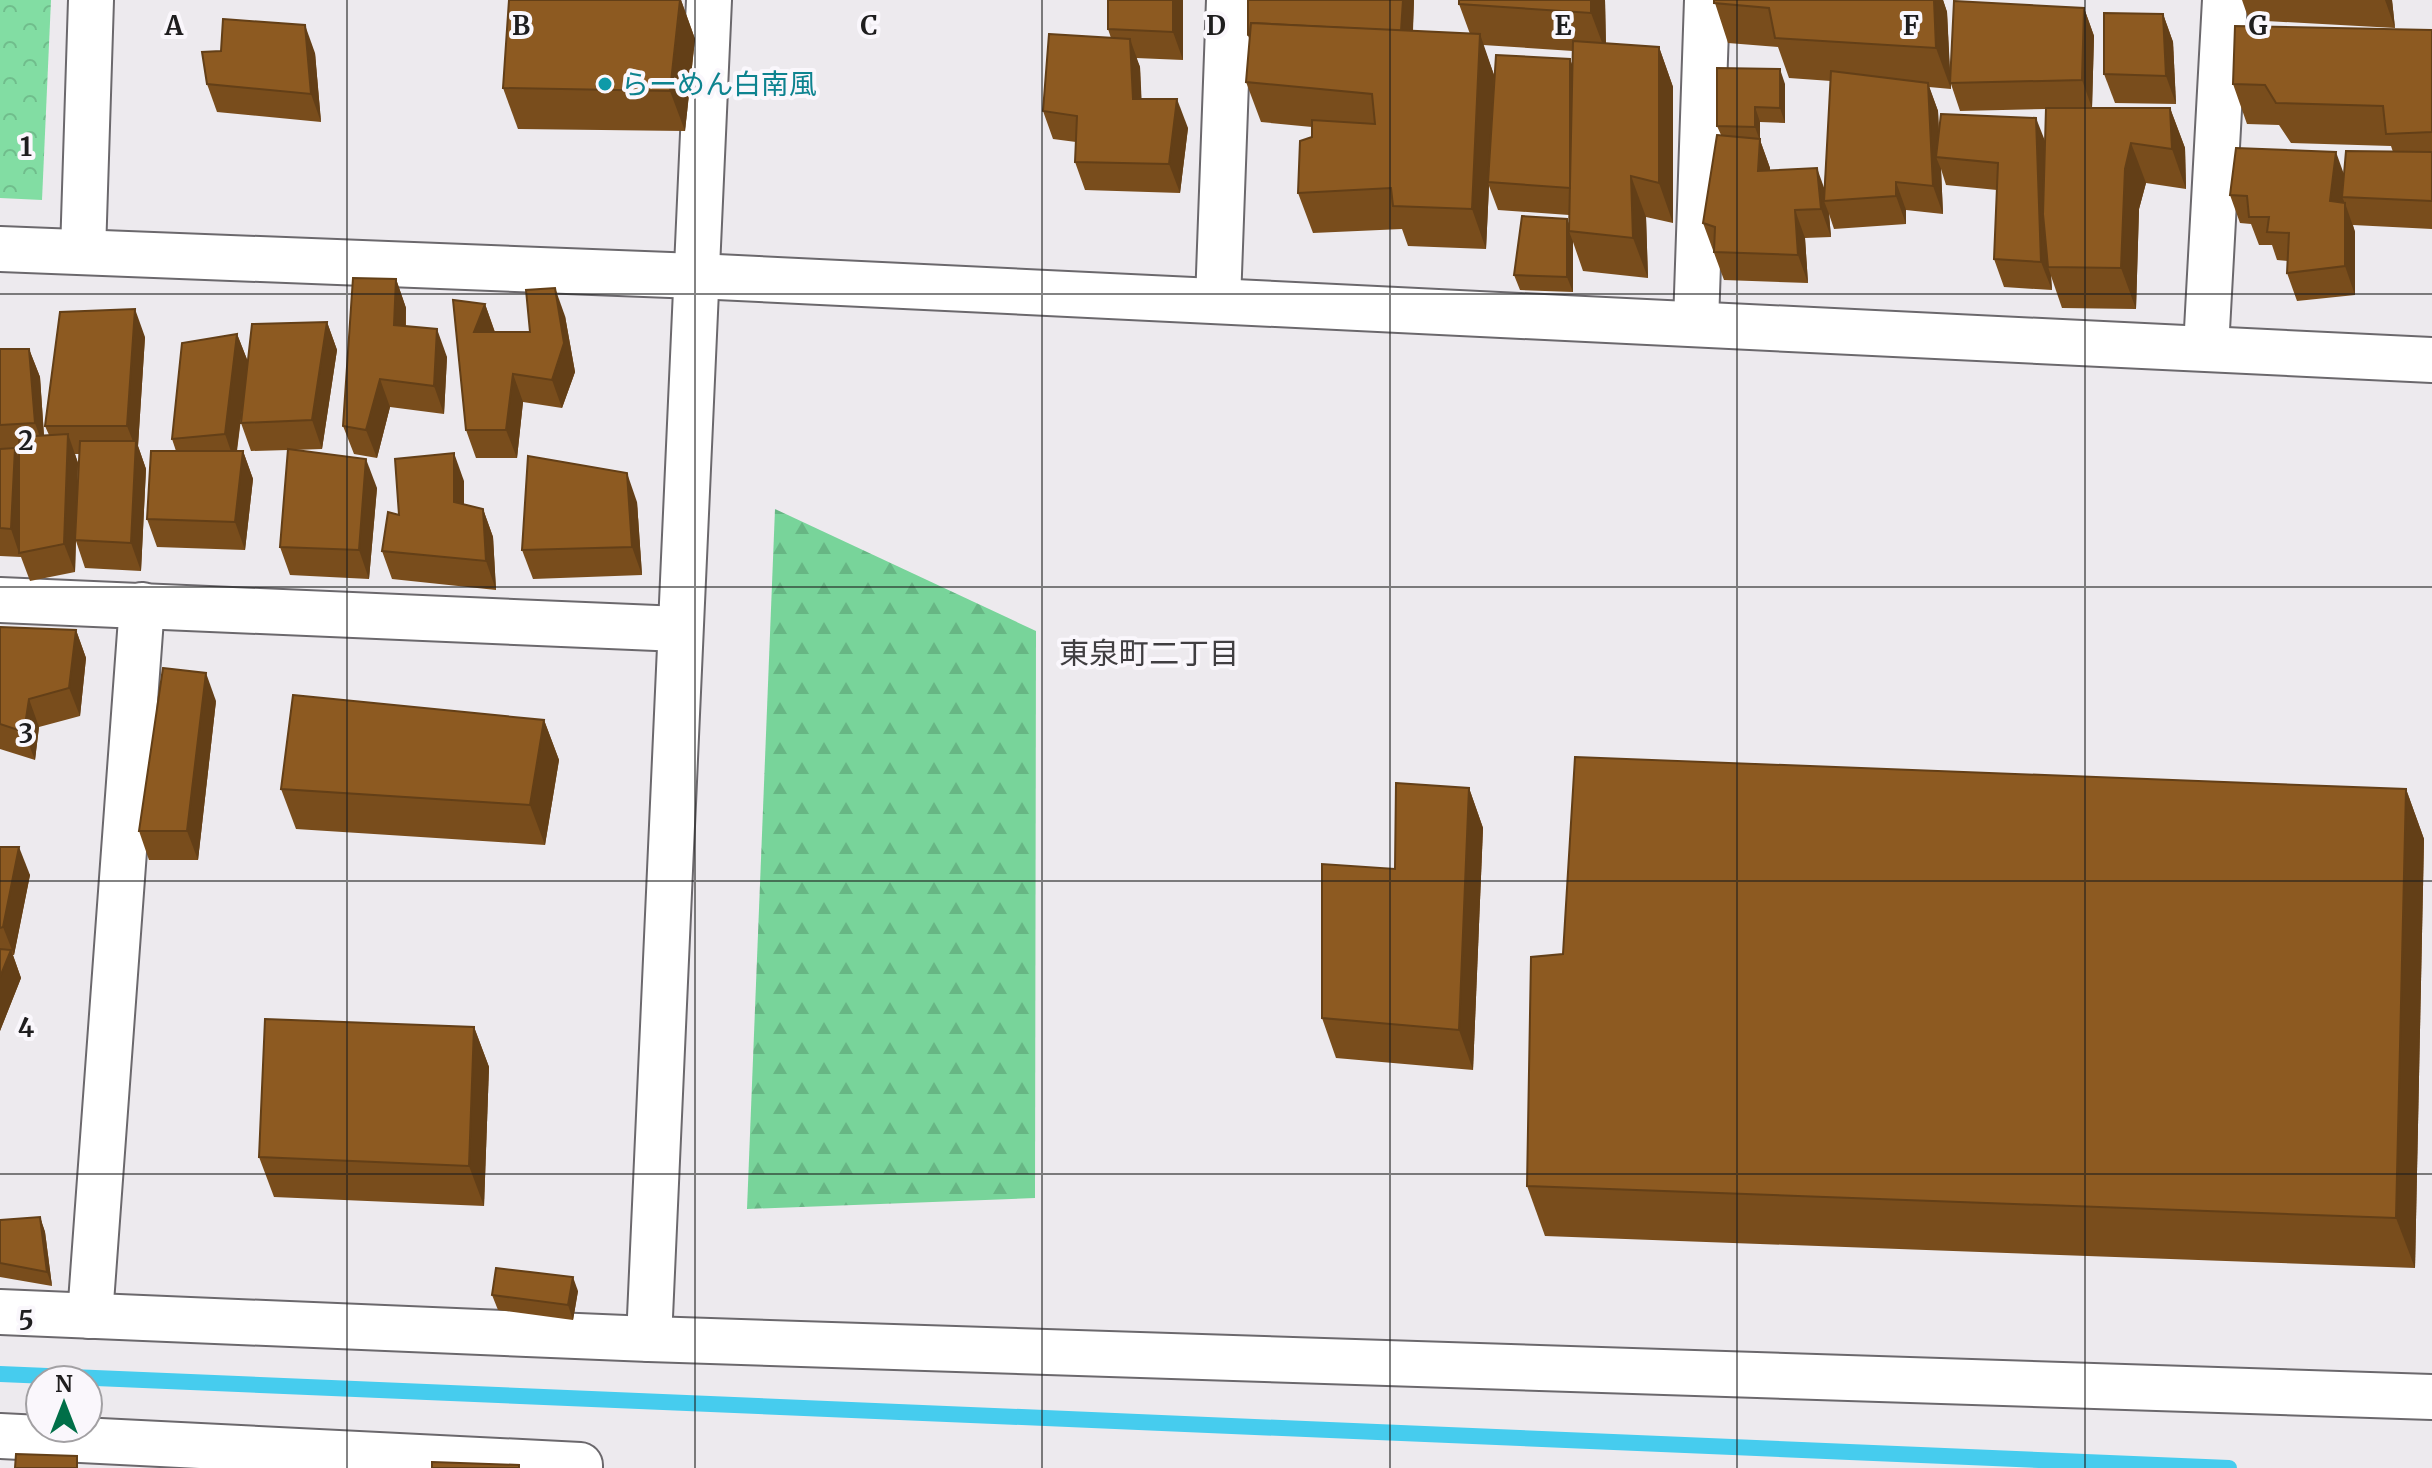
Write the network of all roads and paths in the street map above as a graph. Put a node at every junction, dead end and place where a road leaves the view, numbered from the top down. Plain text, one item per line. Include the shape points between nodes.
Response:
1 (91, 0) edge
2 (709, 0) edge
3 (1229, 0) edge
4 (1707, 0) edge
5 (2225, 0) edge
6 (0, 249) edge
7 (83, 252) junction
8 (696, 276) junction
9 (1218, 301) junction
10 (1696, 323) junction
11 (2206, 348) junction
12 (2432, 360) edge
13 (0, 600) edge
14 (142, 605) junction
15 (680, 629) junction
16 (0, 1312) edge
17 (90, 1316) junction
18 (649, 1339) junction
19 (2432, 1397) edge
20 (0, 1436) edge
21 (580, 1468) edge

1 - 7 street
2 - 8 street
3 - 9 street
4 - 10 street
5 - 11 street
6 - 7 street
7 - 8 street
8 - 9 street
8 - 15 street
9 - 10 street
10 - 11 street
11 - 12 street
13 - 14 street
14 - 15 street
14 - 17 street
15 - 18 street
16 - 17 street
17 - 18 street
18 - 19 street
20 - 21 street

